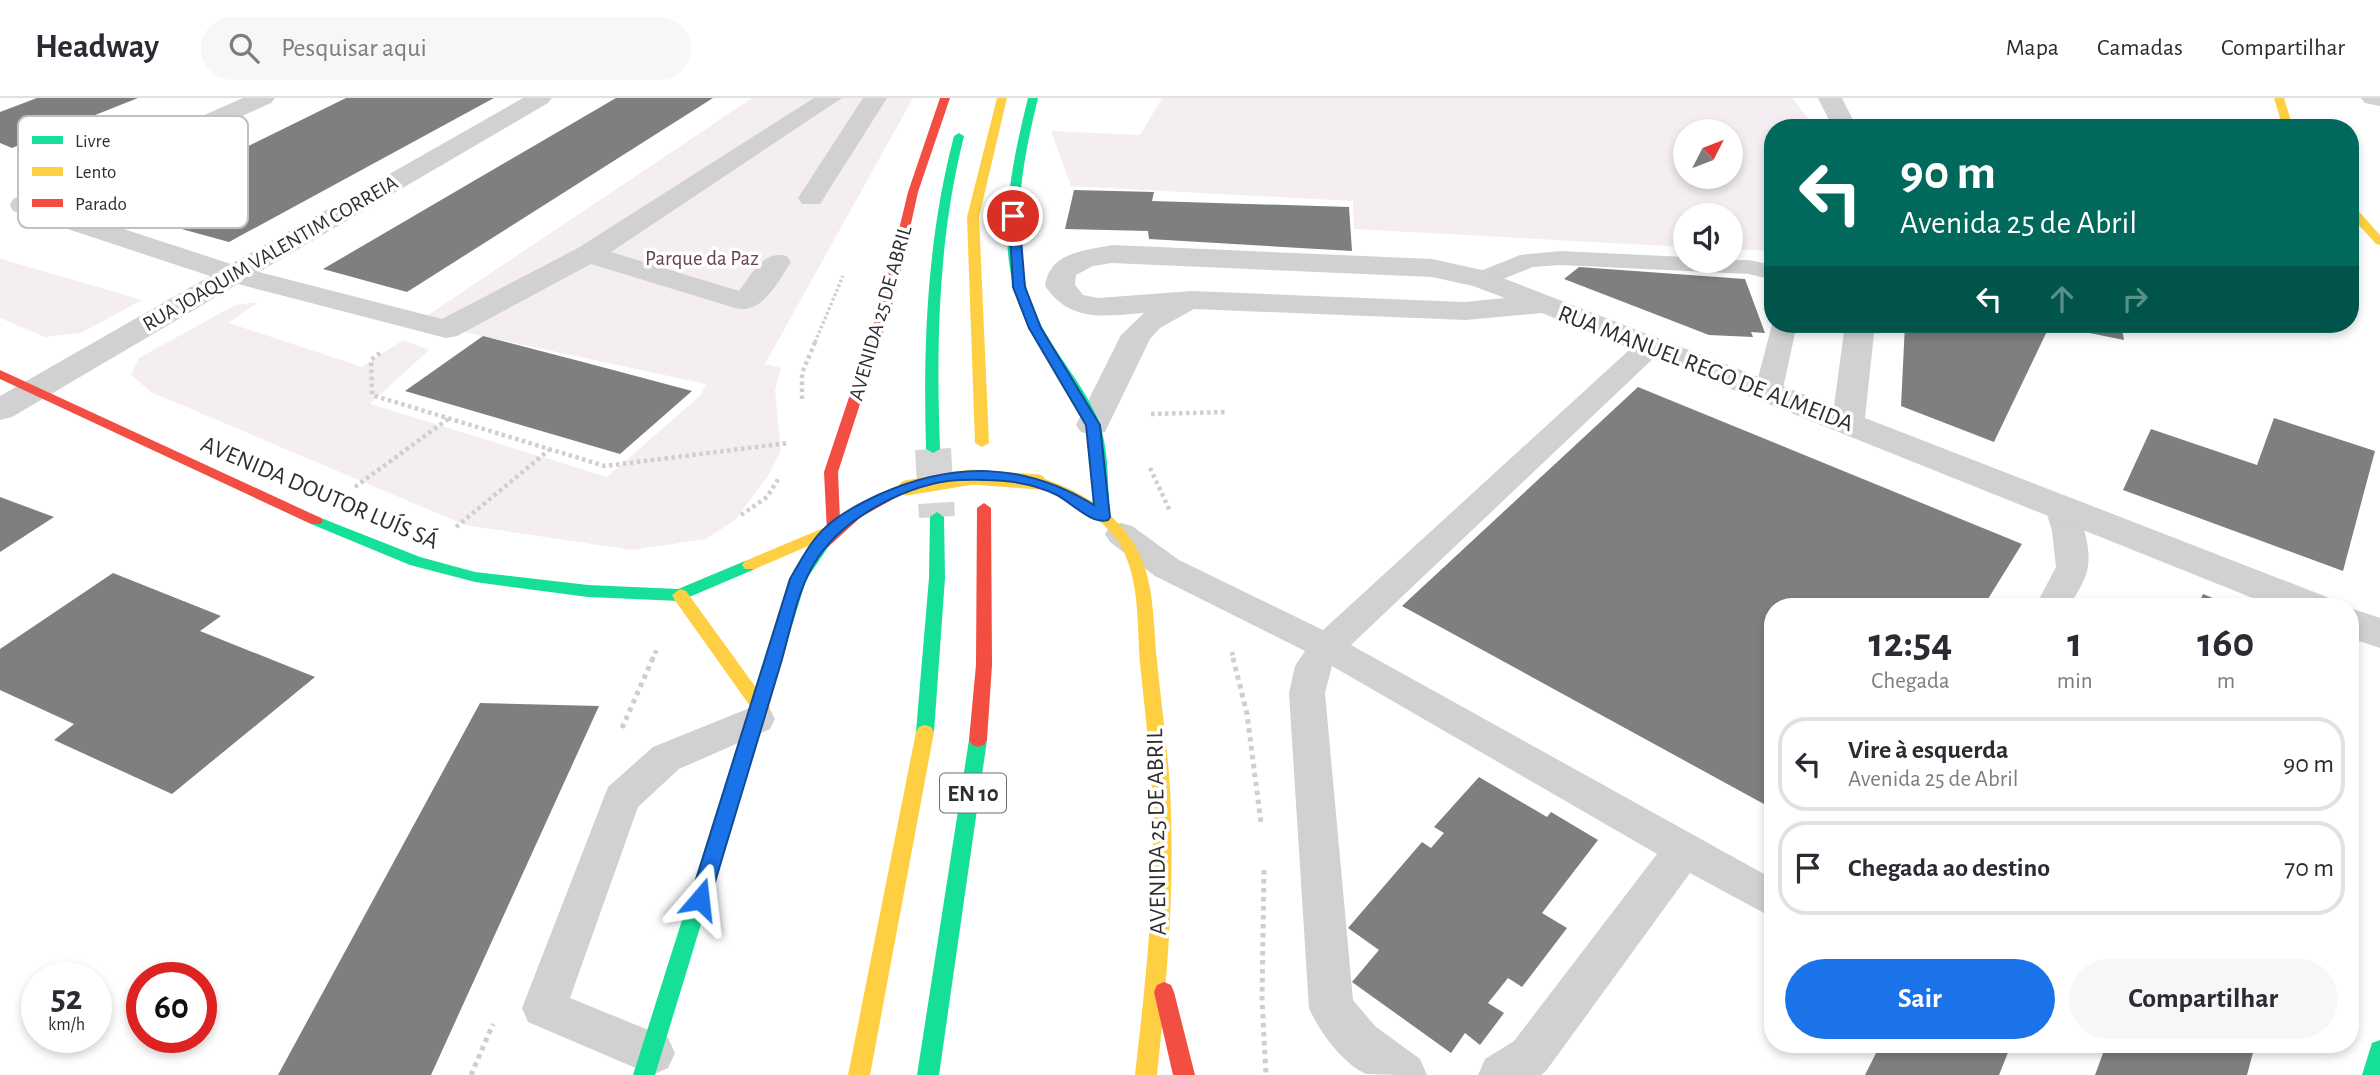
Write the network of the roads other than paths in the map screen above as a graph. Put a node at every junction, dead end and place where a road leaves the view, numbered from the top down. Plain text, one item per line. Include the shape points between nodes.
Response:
1 (263, 98) edge
2 (540, 98) edge
3 (830, 98) edge
4 (876, 98) edge
5 (945, 98) edge
6 (1003, 98) edge
7 (1033, 98) edge
8 (1830, 98) edge
9 (2279, 98) edge
10 (2374, 98) edge
11 (2380, 99) edge
12 (218, 116) edge
13 (1840, 119) edge
14 (2285, 119) edge
15 (963, 123) dead end
16 (811, 198) dead end
17 (2359, 218) edge
18 (98, 228) edge
19 (2380, 242) edge
20 (588, 254) junction
21 (777, 262) dead end
22 (1764, 271) edge
23 (232, 274) junction
24 (1482, 279) junction
25 (1192, 300) junction
26 (1544, 304) junction
27 (1782, 333) edge
28 (1859, 333) edge
29 (1649, 347) junction
30 (0, 374) edge
31 (37, 391) junction
32 (1768, 393) junction
33 (0, 410) edge
34 (1848, 424) junction
35 (1093, 425) junction
36 (982, 443) dead end
37 (933, 449) tunnel mouth
38 (984, 508) dead end
39 (2061, 508) junction
40 (937, 517) tunnel mouth
41 (1112, 525) junction
42 (833, 529) junction
43 (681, 595) junction
44 (2056, 598) edge
45 (2290, 598) edge
46 (2359, 626) edge
47 (2380, 634) edge
48 (1327, 647) junction
49 (759, 714) junction
50 (1684, 850) junction
51 (1764, 895) edge
52 (1157, 964) junction
53 (2380, 1050) edge
54 (648, 1064) edge
55 (859, 1075) edge
56 (928, 1075) edge
57 (1146, 1075) edge
58 (1184, 1075) edge
59 (1404, 1075) edge
60 (1501, 1075) edge
61 (2373, 1075) edge

1 - 12 street
2 - 23 street, RUA JOAQUIM VALENTIM CORREIA
3 - 20 street
4 - 16 street
5 - 42 main road, AVENIDA 25 DE ABRIL via 831,472
6 - 36 main road via 973,217
7 - 35 main road, AVENIDA 25 DE ABRIL via 1019,151 1013,200 1019,287 1035,328
8 - 13 street
9 - 14 main road
10 - 11 street
15 - 37 main road via 944,185 933,244 929,325
17 - 19 main road
18 - 23 street
20 - 21 street via 746,302
20 - 23 street via 446,329
22 - 24 lane via 1560,258 1530,260
23 - 31 street, RUA JOAQUIM VALENTIM CORREIA
24 - 25 street via 1432,268 1112,254 1072,264 1059,278 1066,294 1086,305
24 - 26 street
25 - 26 street, RUA MANUEL REGO DE ALMEIDA via 1450,311
25 - 35 street, RUA MANUEL REGO DE ALMEIDA via 1158,317 1136,335
26 - 29 street, RUA MANUEL REGO DE ALMEIDA
27 - 32 lane
28 - 34 street
29 - 32 street, RUA MANUEL REGO DE ALMEIDA
29 - 48 lane
30 - 31 main road, AVENIDA DOUTOR LUÍS SÁ
31 - 33 street, RUA JOAQUIM VALENTIM CORREIA
31 - 43 main road, AVENIDA DOUTOR LUÍS SÁ via 312,519 415,561 475,577 588,591
32 - 34 street, RUA MANUEL REGO DE ALMEIDA
34 - 39 street, RUA MANUEL REGO DE ALMEIDA
35 - 41 main road, AVENIDA 25 DE ABRIL
38 - 56 main road, EN 10 via 984,665 977,760
39 - 44 lane via 2072,567
39 - 45 street, RUA MANUEL REGO DE ALMEIDA
40 - 55 main road, EN 10 via 927,721
41 - 42 main road, bridge via 1063,492 998,475 956,476 906,488
41 - 48 lane via 1167,568
41 - 52 main road, AVENIDA 25 DE ABRIL via 1131,550 1141,590 1160,776
42 - 43 main road
42 - 49 main road via 798,579
43 - 49 main road
46 - 47 street
48 - 50 lane
48 - 59 lane via 1312,666 1307,693 1331,1008 1359,1041
49 - 54 main road
49 - 54 lane via 666,758 622,798 544,1008
50 - 51 lane
50 - 60 lane via 1530,1056
52 - 57 main road, AVENIDA 25 DE ABRIL
52 - 58 main road
53 - 61 main road

